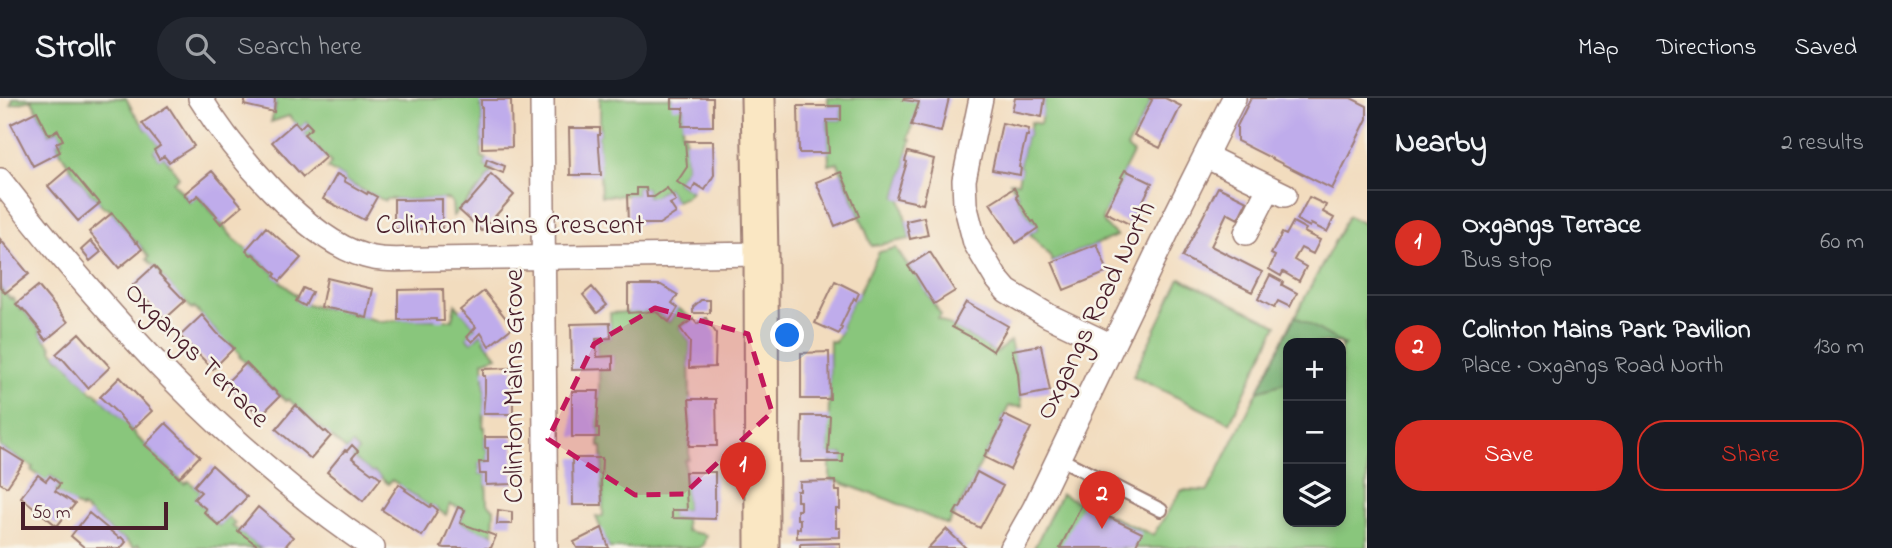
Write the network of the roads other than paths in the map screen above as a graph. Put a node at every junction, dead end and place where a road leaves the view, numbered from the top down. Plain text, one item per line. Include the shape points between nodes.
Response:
1 (200, 98) edge
2 (542, 98) edge
3 (758, 98) edge
4 (981, 98) edge
5 (1234, 98) edge
6 (1205, 156) junction
7 (0, 180) edge
8 (1246, 233) dead end
9 (761, 254) junction
10 (544, 257) junction
11 (1112, 346) junction
12 (1059, 458) junction
13 (1161, 510) dead end
14 (373, 548) edge
15 (546, 548) edge
16 (762, 548) edge
17 (1012, 548) edge

1 - 10 street, Colinton Mains Crescent via 267,184 303,220 342,248 381,259
2 - 10 street, Colinton Mains Grove
3 - 9 street
4 - 11 street via 964,180 975,243 1007,291
5 - 6 street, Oxgangs Road North
6 - 8 street via 1277,191
6 - 11 street, Oxgangs Road North
7 - 14 street, Oxgangs Terrace via 149,356 304,499
9 - 10 street, Colinton Mains Crescent
9 - 16 street
10 - 15 street, Colinton Mains Grove
11 - 12 street, Oxgangs Road North
12 - 13 lane
12 - 17 street, Oxgangs Road North

